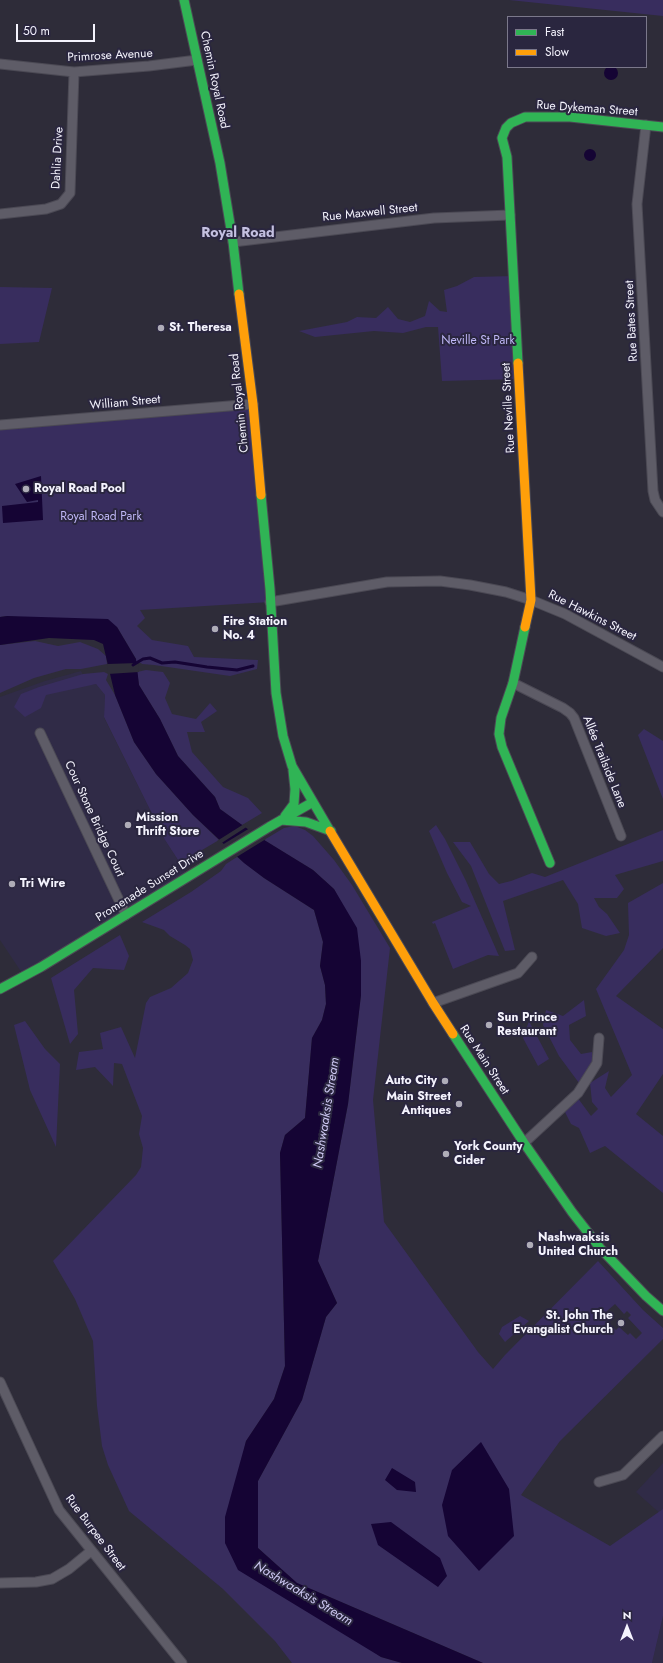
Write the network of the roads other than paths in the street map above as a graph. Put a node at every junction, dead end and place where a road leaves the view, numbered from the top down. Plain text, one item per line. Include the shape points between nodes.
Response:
1 (184, 0) edge
2 (197, 60) junction
3 (0, 64) edge
4 (74, 72) junction
5 (511, 123) joint
6 (646, 125) junction
7 (663, 127) edge
8 (0, 214) edge
9 (510, 215) junction
10 (233, 242) junction
11 (253, 404) junction
12 (0, 425) edge
13 (663, 512) edge
14 (530, 600) junction
15 (270, 602) junction
16 (663, 667) edge
17 (513, 683) junction
18 (40, 733) dead end
19 (292, 766) junction
20 (313, 802) junction
21 (281, 820) junction
22 (331, 831) junction
23 (621, 836) dead end
24 (550, 863) dead end
25 (126, 915) junction
26 (532, 956) dead end
27 (0, 989) edge
28 (433, 1003) junction
29 (599, 1038) dead end
30 (524, 1143) junction
31 (663, 1311) edge
32 (0, 1382) edge
33 (663, 1436) edge
34 (600, 1482) dead end
35 (91, 1551) junction
36 (0, 1583) edge
37 (182, 1663) edge

1 - 2 main road, Chemin Royal Road
2 - 4 street, Primrose Avenue
2 - 10 main road, Chemin Royal Road via 220,163
3 - 4 street, Primrose Avenue
4 - 8 street, Dahlia Drive via 70,193 61,204 46,209
5 - 6 main road, Rue Dykeman Street via 525,117 570,117
5 - 9 main road, Rue Neville Street via 502,138 507,157
6 - 7 main road, Rue Dykeman Street
6 - 13 street, Rue Bates Street via 637,204 653,491 655,500
9 - 10 street, Rue Maxwell Street via 434,218
9 - 14 main road, Rue Neville Street
10 - 11 main road, Chemin Royal Road
11 - 12 street, William Street
11 - 15 main road, Chemin Royal Road
14 - 15 street, Rue Hawkins Street via 470,585 418,581 387,582
14 - 16 street, Rue Hawkins Street via 565,614
14 - 17 main road
15 - 19 main road, Chemin Royal Road via 276,693 283,736
17 - 23 street, Allée Trailside Lane via 563,708 574,718
17 - 24 main road via 501,718 499,734
18 - 25 street, Cour Stone Bridge Court
19 - 20 main road, Chemin Royal Road
19 - 21 main road via 294,804
20 - 21 main road, Promenade Sunset Drive
20 - 22 main road, Rue Main Street
21 - 22 main road via 306,822
21 - 25 main road, Promenade Sunset Drive
22 - 28 main road, Rue Main Street
25 - 27 main road, Promenade Sunset Drive
26 - 28 street via 518,973
28 - 30 main road, Rue Main Street
29 - 30 street via 597,1063 578,1093
30 - 31 main road, Rue Main Street via 572,1212 605,1253
32 - 35 street, Rue Burpee Street via 60,1510
33 - 34 street via 624,1476
35 - 36 street via 52,1579
35 - 37 street, Rue Burpee Street

